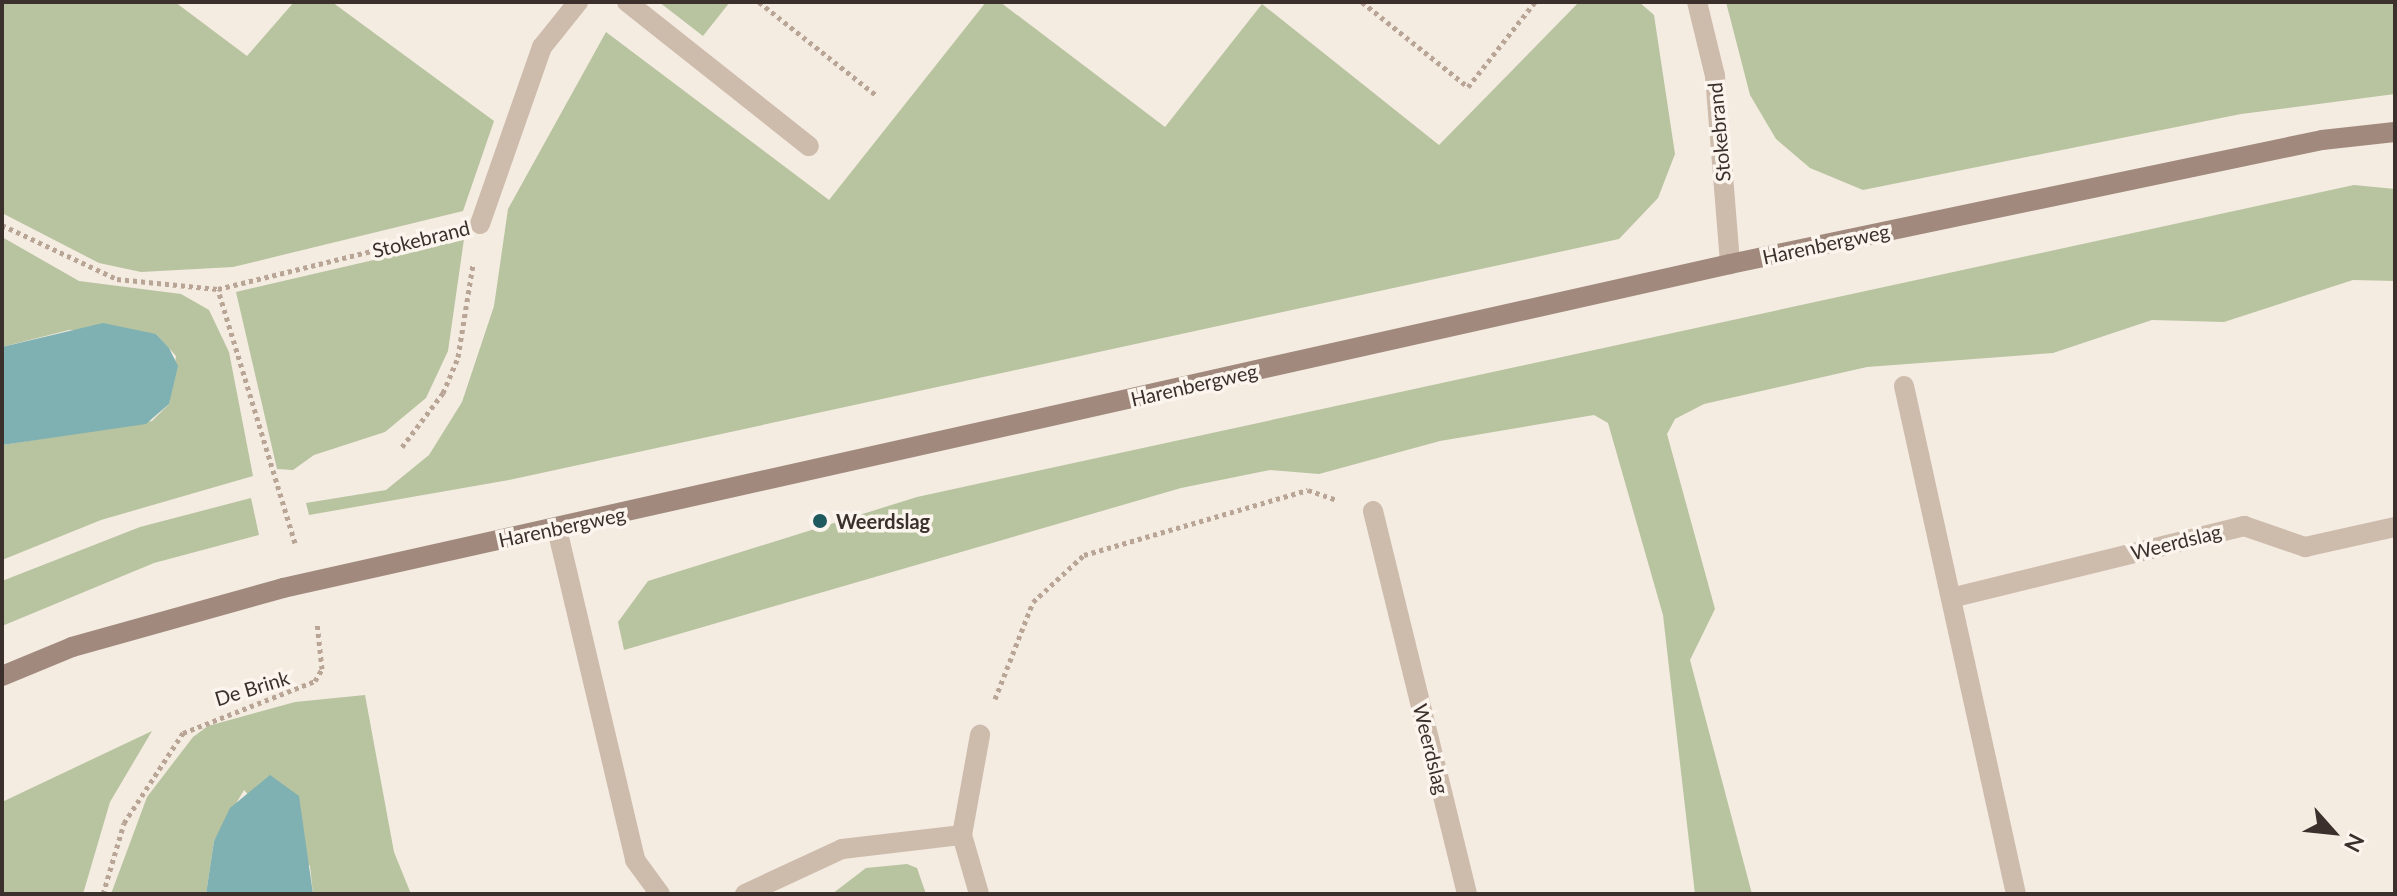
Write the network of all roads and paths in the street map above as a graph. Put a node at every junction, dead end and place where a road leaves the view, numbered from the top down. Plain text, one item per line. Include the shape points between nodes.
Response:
1 (578, 2) edge
2 (627, 2) edge
3 (759, 2) edge
4 (1362, 2) edge
5 (1535, 2) edge
6 (1697, 2) edge
7 (877, 96) dead end
8 (2395, 132) edge
9 (809, 146) dead end
10 (480, 224) junction
11 (2, 225) edge
12 (1730, 264) junction
13 (218, 289) junction
14 (1904, 386) dead end
15 (402, 447) dead end
16 (1373, 511) joint
17 (2395, 527) edge
18 (557, 529) junction
19 (308, 582) junction
20 (1955, 597) junction
21 (2, 676) edge
22 (980, 735) joint
23 (962, 835) junction
24 (103, 894) edge
25 (660, 894) edge
26 (745, 894) edge
27 (979, 894) edge
28 (1467, 894) edge
29 (2016, 894) edge

1 - 10 street, Stokebrand via 542,47
2 - 9 street
3 - 7 path
4 - 5 path via 1468,87
6 - 12 street, Stokebrand via 1715,76
8 - 12 street, Harenbergweg via 2322,140
10 - 13 path, Stokebrand
10 - 15 path via 458,357 443,393
11 - 13 path, Stokebrand via 117,279
12 - 18 street, Harenbergweg
13 - 19 path
14 - 20 street
16 - 22 path via 1308,490 1084,555 1033,602
16 - 28 street, Weerdslag
17 - 20 street, Weerdslag via 2305,547 2244,526
18 - 19 street, Harenbergweg
18 - 25 street via 635,860
19 - 21 street, Harenbergweg via 72,647
19 - 24 path, De Brink via 322,645 315,681 183,733 124,823
20 - 29 street
22 - 23 street
23 - 26 street via 842,849
23 - 27 street

